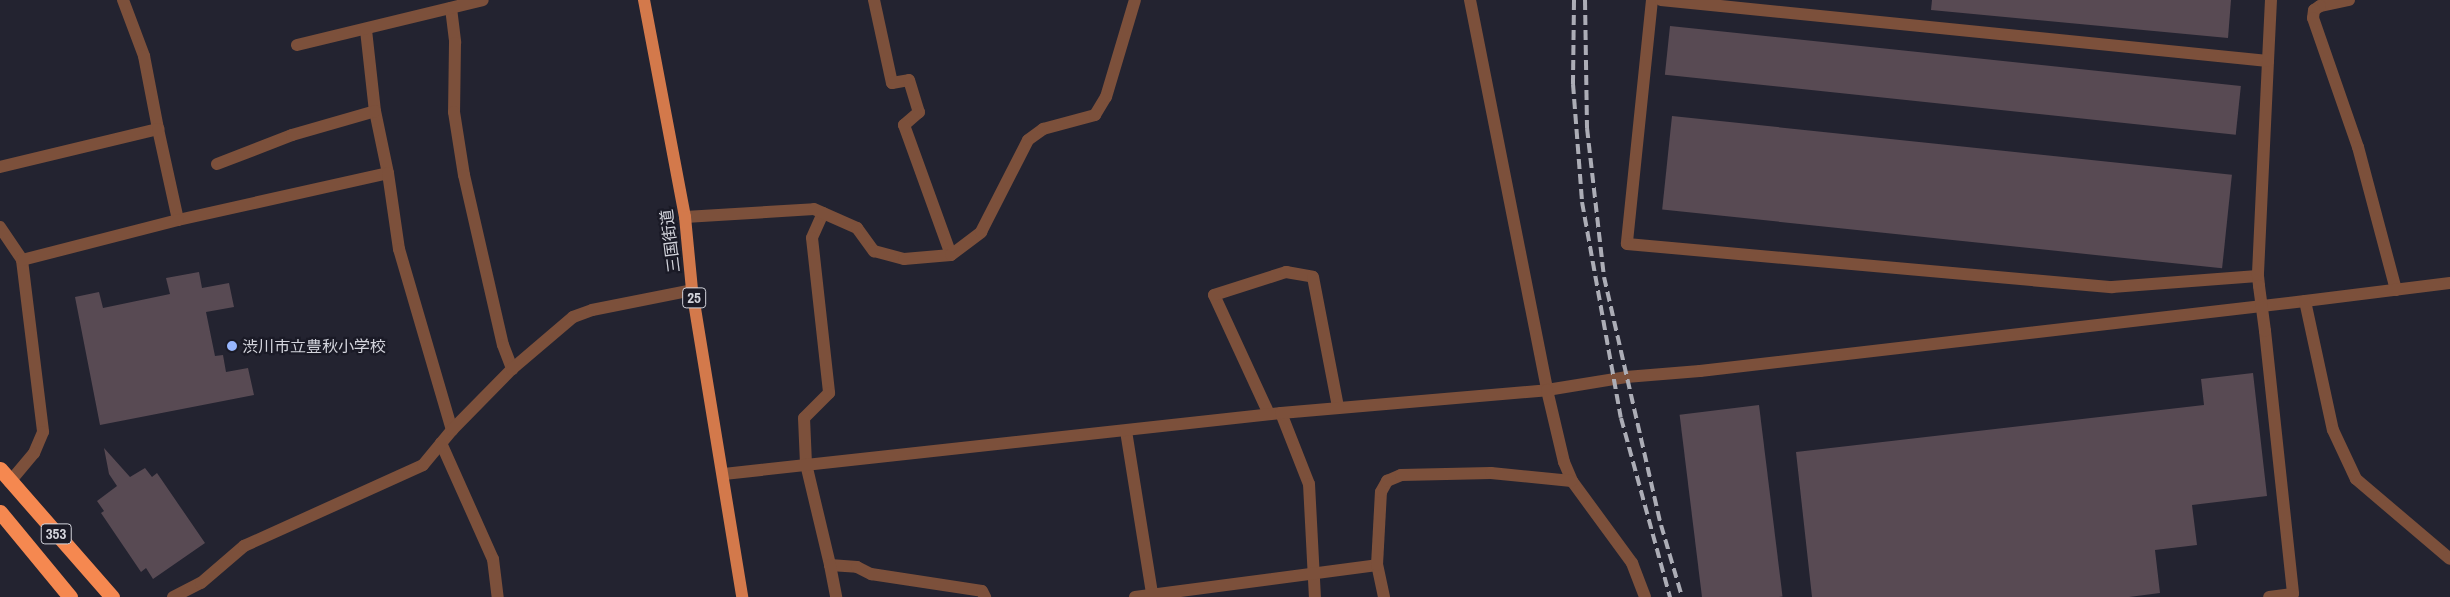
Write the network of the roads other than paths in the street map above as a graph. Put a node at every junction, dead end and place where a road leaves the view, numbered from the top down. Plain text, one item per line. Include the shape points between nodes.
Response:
1 (123, 0) edge
2 (483, 0) edge
3 (644, 0) edge
4 (874, 0) edge
5 (1135, 0) edge
6 (1470, 0) edge
7 (1652, 0) edge
8 (1661, 0) edge
9 (2271, 0) edge
10 (2349, 0) edge
11 (451, 8) junction
12 (366, 30) junction
13 (297, 45) dead end
14 (2268, 61) junction
15 (375, 111) junction
16 (158, 129) junction
17 (217, 164) dead end
18 (0, 168) edge
19 (388, 173) junction
20 (823, 213) junction
21 (684, 217) junction
22 (178, 220) junction
23 (0, 227) edge
24 (951, 255) junction
25 (22, 260) junction
26 (2259, 281) junction
27 (2450, 283) edge
28 (692, 290) junction
29 (2396, 290) junction
30 (2305, 301) junction
31 (512, 369) junction
32 (1547, 390) junction
33 (1338, 407) junction
34 (1275, 413) junction
35 (452, 430) junction
36 (1126, 431) junction
37 (441, 443) junction
38 (806, 464) junction
39 (0, 470) edge
40 (724, 474) junction
41 (1572, 481) junction
42 (10, 482) junction
43 (0, 512) edge
44 (2450, 559) edge
45 (830, 565) junction
46 (1377, 566) junction
47 (1313, 574) junction
48 (1152, 594) junction
49 (70, 597) edge
50 (112, 597) edge
51 (174, 597) edge
52 (498, 597) edge
53 (742, 597) edge
54 (836, 597) edge
55 (986, 597) edge
56 (1135, 597) edge
57 (1316, 597) edge
58 (1384, 597) edge
59 (1646, 597) edge
60 (2269, 597) edge

1 - 16 street via 144,56
2 - 11 street
3 - 21 main road, 三国街道 / 25
4 - 24 street via 892,83 909,80 918,112 904,125
5 - 24 street via 1106,97 1095,115 1043,129 1028,140 981,232
6 - 32 street
7 - 26 street via 1628,244 2112,287
8 - 14 street
9 - 14 street
10 - 29 street via 2320,6 2314,10 2313,18 2358,147
11 - 12 street
11 - 31 street via 455,42 454,112 464,175 503,345
12 - 13 street
12 - 15 street
14 - 26 street
15 - 17 street via 292,135
15 - 19 street
16 - 18 street
16 - 22 street
19 - 22 street
19 - 35 street via 399,248
20 - 21 street via 814,209
20 - 24 street via 857,228 874,251 904,259
20 - 38 street via 812,238 829,393 804,418
21 - 28 main road, 三国街道 / 25
22 - 25 street
23 - 25 street
25 - 42 street via 43,432 34,453
26 - 60 street, bridge via 2294,594
27 - 29 street
28 - 31 street via 592,310 573,317
28 - 40 main road, 三国街道 / 25
29 - 30 street
30 - 32 street via 1626,377
30 - 44 street via 2333,430 2356,479
31 - 35 street
32 - 33 street
32 - 41 street via 1564,462
33 - 34 street
33 - 34 street via 1313,277 1286,272 1214,294
34 - 36 street
34 - 47 street via 1309,484
35 - 37 street
36 - 38 street
36 - 48 street
37 - 51 street via 424,466 244,546 201,583
37 - 52 street via 494,559
38 - 40 street
38 - 45 street
39 - 42 highway, 353
40 - 53 main road, 三国街道 / 25
41 - 46 street via 1491,473 1401,475 1387,481 1382,492
41 - 59 street via 1632,563
42 - 50 highway, 353
43 - 49 highway, 353
45 - 54 street
45 - 55 street via 858,567 872,574 982,591
46 - 47 street
46 - 58 street
47 - 48 street
47 - 57 street
48 - 56 street

